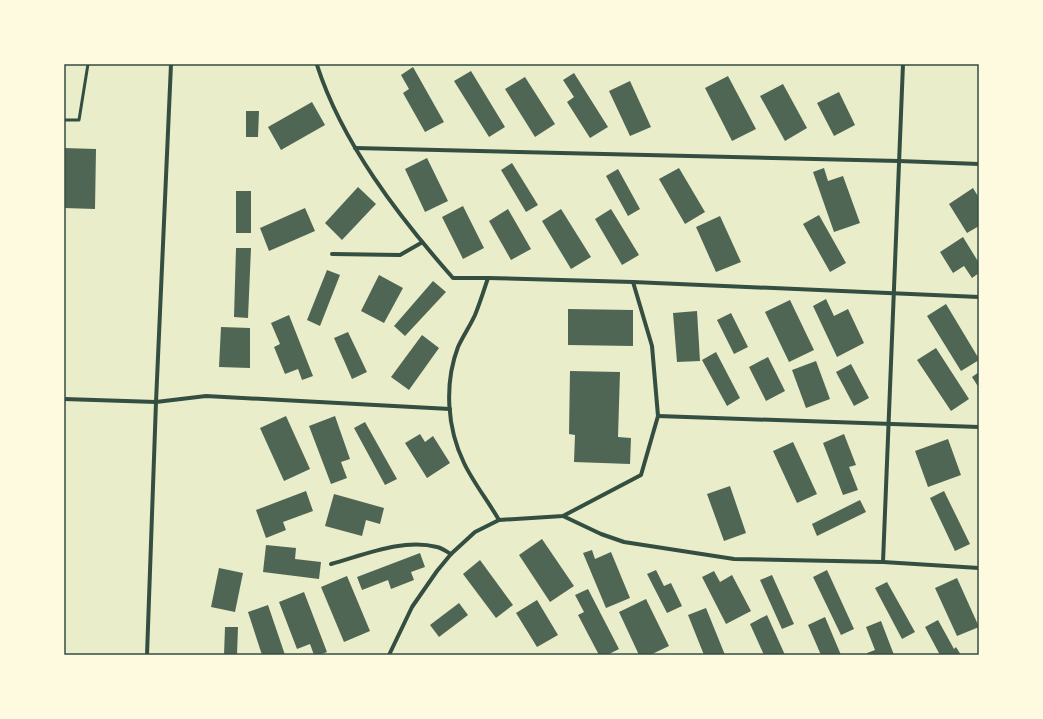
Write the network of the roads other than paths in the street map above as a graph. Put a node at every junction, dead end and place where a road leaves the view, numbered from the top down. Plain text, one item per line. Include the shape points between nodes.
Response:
1 (88, 64) edge
2 (171, 64) edge
3 (902, 64) edge
4 (317, 65) edge
5 (64, 120) edge
6 (355, 148) junction
7 (899, 161) junction
8 (979, 164) edge
9 (421, 243) junction
10 (332, 254) dead end
11 (488, 278) junction
12 (633, 282) junction
13 (894, 294) junction
14 (979, 297) edge
15 (64, 399) edge
16 (156, 402) junction
17 (450, 409) junction
18 (658, 416) junction
19 (888, 423) junction
20 (979, 427) edge
21 (563, 516) junction
22 (499, 520) junction
23 (451, 554) junction
24 (883, 562) junction
25 (331, 564) dead end
26 (979, 568) edge
27 (147, 655) edge
28 (389, 655) edge

1 - 5 lane via 79,120
2 - 16 street
3 - 7 street
4 - 6 street via 324,89
6 - 7 street
6 - 9 street
7 - 8 street
7 - 13 street
9 - 10 street via 400,255
9 - 11 street via 453,278
11 - 12 street
11 - 17 street via 474,316 458,348 450,384
12 - 13 street
12 - 18 street via 652,346
13 - 14 street
13 - 19 street
15 - 16 street
16 - 17 street via 206,396
16 - 27 street
17 - 22 street via 457,446 464,463
18 - 19 street
18 - 21 street via 641,475
19 - 20 street
19 - 24 street
21 - 22 street
21 - 24 street via 624,542 734,559
22 - 23 street via 475,532
23 - 25 street via 438,547 401,544
23 - 28 street via 412,607
24 - 26 street

